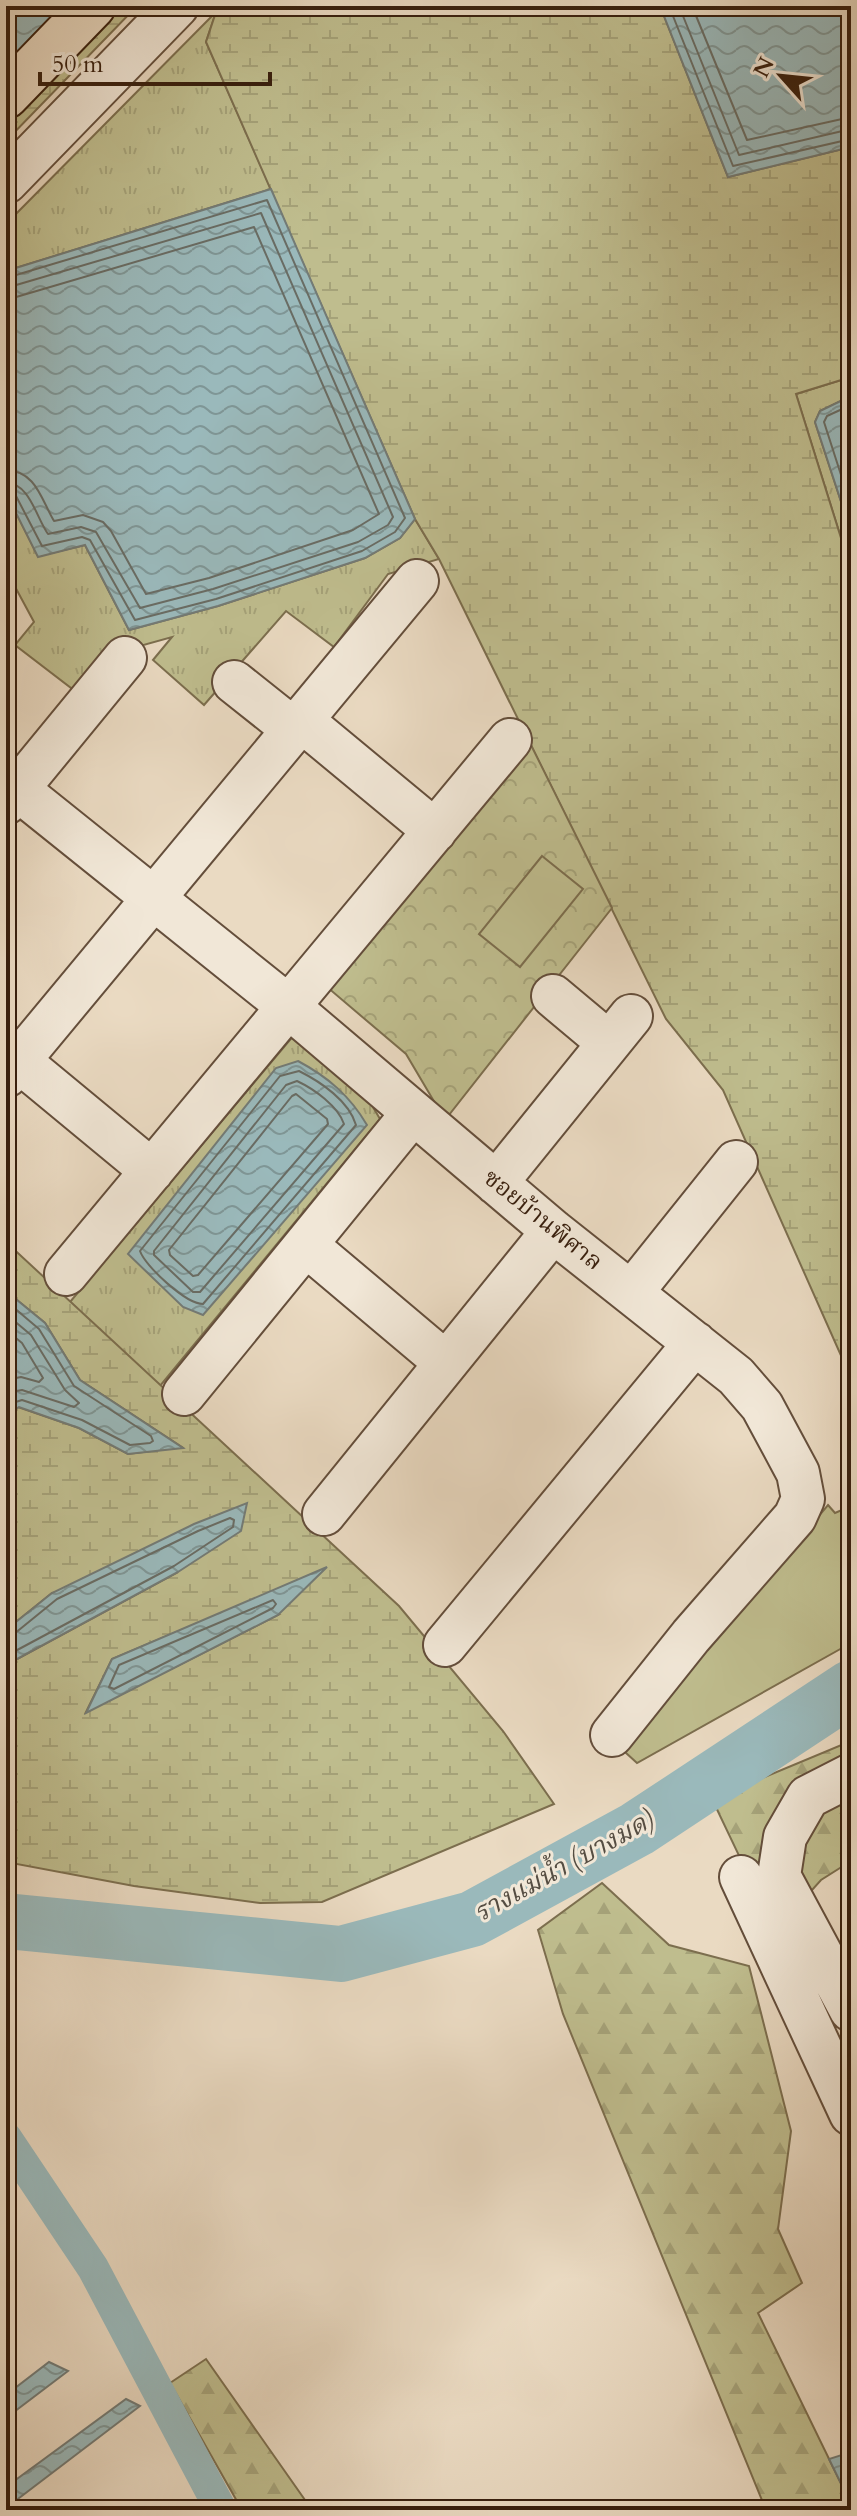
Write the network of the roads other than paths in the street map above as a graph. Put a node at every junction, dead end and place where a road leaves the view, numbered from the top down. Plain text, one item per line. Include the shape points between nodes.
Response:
1 (93, 6) edge
2 (177, 6) edge
3 (6, 96) edge
4 (6, 182) edge
5 (417, 581) dead end
6 (125, 658) dead end
7 (234, 682) dead end
8 (297, 724) junction
9 (510, 740) dead end
10 (10, 790) edge
11 (435, 831) junction
12 (154, 897) junction
13 (553, 996) dead end
14 (289, 1007) junction
15 (11, 1068) edge
16 (413, 1113) junction
17 (736, 1162) dead end
18 (152, 1171) junction
19 (496, 1183) junction
20 (553, 1231) junction
21 (306, 1245) junction
22 (66, 1274) dead end
23 (632, 1292) junction
24 (695, 1343) junction
25 (446, 1363) junction
26 (184, 1394) dead end
27 (324, 1514) dead end
28 (445, 1645) dead end
29 (612, 1735) dead end
30 (851, 1775) edge
31 (741, 1877) dead end
32 (851, 2010) edge
33 (851, 2114) edge

1 - 3 highway
2 - 4 street
5 - 8 street
6 - 10 street
7 - 8 street
8 - 11 street
8 - 12 street
9 - 11 street
10 - 12 street, ซอยบ้านพิศาล
11 - 14 street
12 - 14 street, ซอยบ้านพิศาล
12 - 15 street
13 - 19 street via 620,1029
14 - 16 street, ซอยบ้านพิศาล
14 - 18 street
15 - 18 street
16 - 19 street, ซอยบ้านพิศาล
16 - 21 street
17 - 23 street
18 - 22 street
19 - 20 street, ซอยบ้านพิศาล
20 - 23 street, ซอยบ้านพิศาล
20 - 25 street
21 - 25 street
21 - 26 street
23 - 24 street, ซอยบ้านพิศาล
24 - 28 street
24 - 29 street, ซอยบ้านพิศาล via 736,1376 762,1406 798,1473 803,1499 795,1517
25 - 27 street
30 - 32 street via 808,1797 785,1837 779,1876
31 - 33 street

